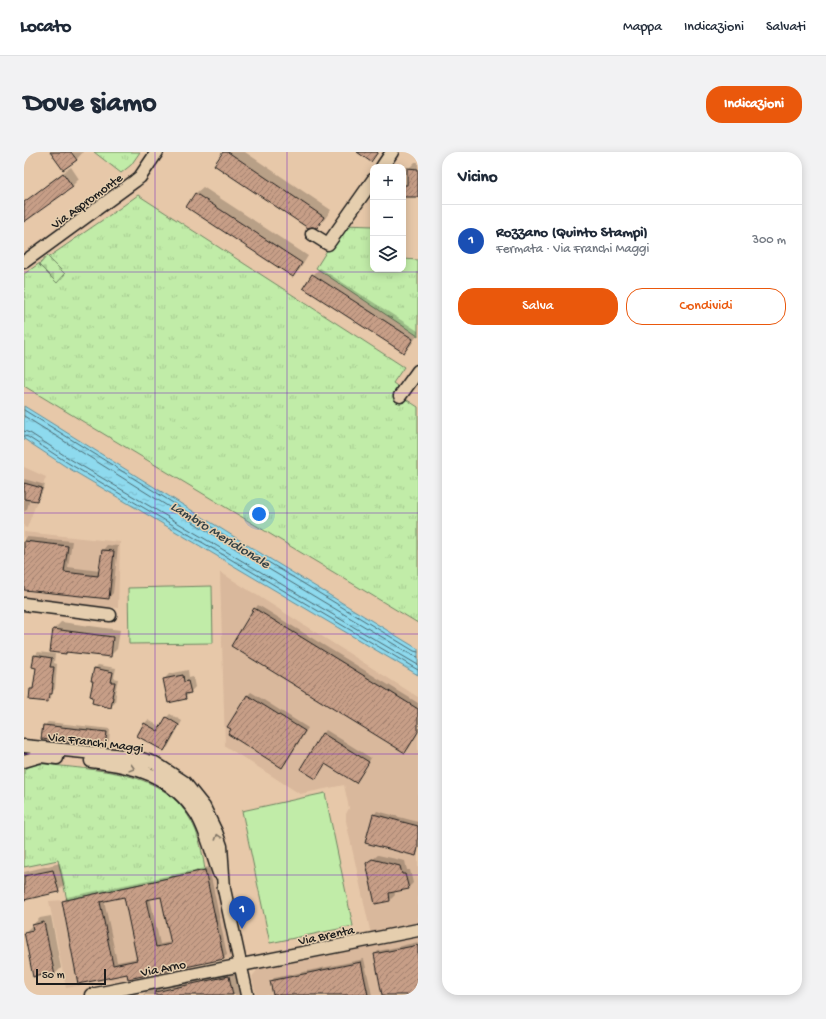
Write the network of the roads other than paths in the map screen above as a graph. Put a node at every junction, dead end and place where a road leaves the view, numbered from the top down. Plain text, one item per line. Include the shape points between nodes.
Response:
1 (156, 152) edge
2 (392, 152) edge
3 (384, 164) edge
4 (370, 184) edge
5 (312, 234) dead end
6 (24, 262) edge
7 (418, 371) edge
8 (400, 396) dead end
9 (24, 604) edge
10 (110, 615) dead end
11 (24, 746) edge
12 (24, 761) edge
13 (224, 889) junction
14 (418, 930) edge
15 (240, 966) junction
16 (91, 995) edge
17 (247, 995) edge

1 - 6 street, Via Aspromonte via 140,177
2 - 3 street
4 - 5 street via 328,244
7 - 8 street
9 - 10 street
13 -> 11 street, Via Franchi Maggi via 221,846 216,832 204,807 184,782 155,763 134,757
12 -> 13 street, Via Franchi Maggi via 41,756 130,767 153,774 177,790 197,815 207,836
13 - 15 street, Via Franchi Maggi
14 - 15 street, Via Brenta
15 - 16 street, Via Arno
15 - 17 street, Via Franchi Maggi

